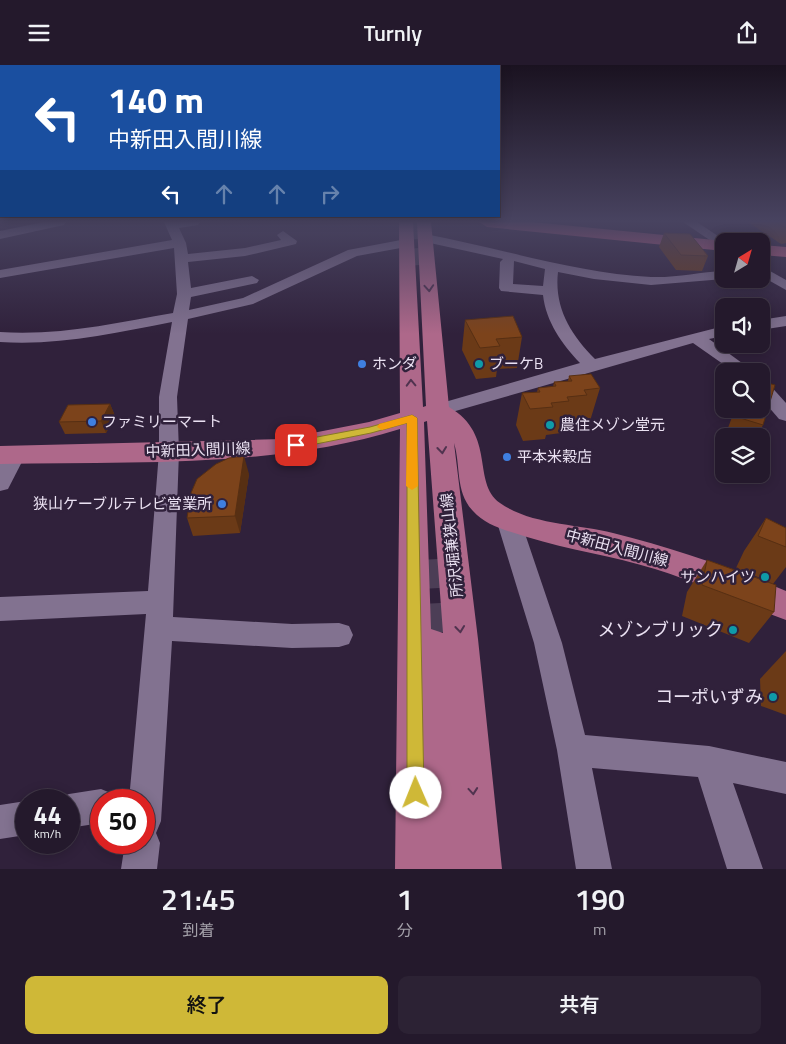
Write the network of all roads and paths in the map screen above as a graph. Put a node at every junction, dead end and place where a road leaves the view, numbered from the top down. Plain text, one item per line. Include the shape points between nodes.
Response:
1 (183, 259) edge
2 (81, 260) edge
3 (339, 260) edge
4 (417, 260) tunnel mouth
5 (509, 260) edge
6 (517, 260) edge
7 (552, 267) junction
8 (0, 273) edge
9 (715, 276) edge
10 (770, 276) edge
11 (252, 280) dead end
12 (770, 280) edge
13 (782, 284) edge
14 (551, 291) junction
15 (184, 294) junction
16 (180, 316) junction
17 (786, 321) edge
18 (770, 324) edge
19 (715, 333) edge
20 (0, 337) edge
21 (695, 337) junction
22 (732, 363) edge
23 (592, 366) junction
24 (770, 396) edge
25 (425, 414) junction
26 (786, 415) edge
27 (169, 452) junction
28 (8, 454) edge
29 (0, 483) edge
30 (505, 518) junction
31 (450, 527) junction
32 (784, 600) edge
33 (0, 609) edge
34 (160, 615) junction
35 (339, 635) dead end
36 (573, 750) junction
37 (709, 762) junction
38 (786, 778) edge
39 (146, 789) edge
40 (15, 820) edge
41 (0, 822) edge
42 (141, 854) edge
43 (139, 869) edge
44 (417, 869) edge
45 (442, 869) edge
46 (457, 869) edge
47 (480, 869) edge
48 (594, 869) edge
49 (745, 869) edge

1 - 15 street
2 - 8 street
3 - 16 street via 248,301
4 - 25 main road, 所沢堀兼狭山線
5 - 14 street via 506,288
6 - 7 street
7 - 9 street via 652,281
7 - 14 street
10 - 13 street
11 - 15 street
12 - 13 street
14 - 23 street via 556,321 565,337
15 - 16 street
16 - 20 street via 85,334 29,339
16 - 27 street via 168,397
17 - 18 street
19 - 21 street
21 - 22 street
21 - 23 street
23 - 25 street
24 - 26 street
25 - 27 main road, 中新田入間川線 via 371,430 282,447
25 - 30 main road, 中新田入間川線 via 456,422 466,438 472,460 476,497 491,511
25 -> 31 main road, 所沢堀兼狭山線
25 - 44 main road, 所沢堀兼狭山線
27 - 28 main road, 中新田入間川線
27 - 34 street
28 - 29 street
30 - 31 main road, 中新田入間川線 via 466,517 458,519
30 - 32 main road, 中新田入間川線 via 611,544
30 - 36 street via 548,643
31 -> 47 main road, 所沢堀兼狭山線
33 - 34 street
34 - 35 street via 292,636
34 - 39 street
36 - 37 street
36 - 48 street
37 - 38 street
37 - 49 street
40 - 41 street
42 - 43 street
45 - 46 main road via 438,645

